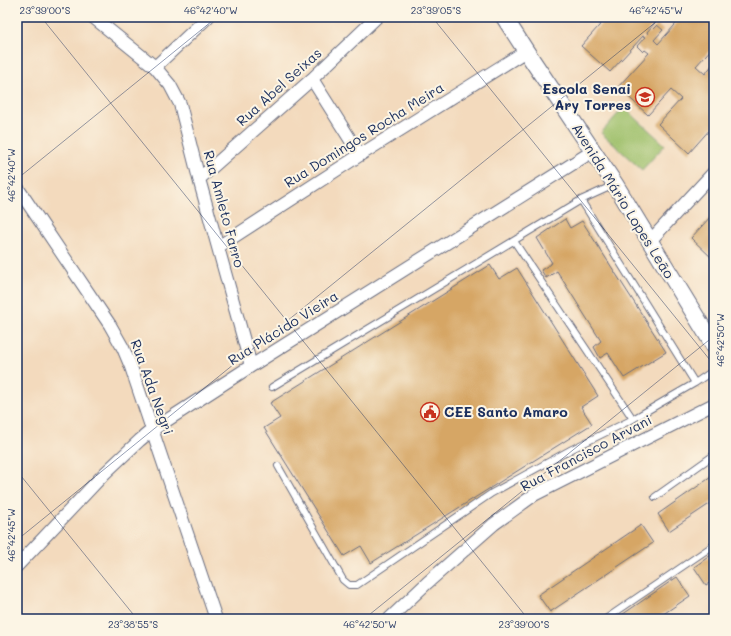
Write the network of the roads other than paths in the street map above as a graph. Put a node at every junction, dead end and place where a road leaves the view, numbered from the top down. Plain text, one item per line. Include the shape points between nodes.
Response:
1 (93, 17) edge
2 (208, 17) edge
3 (377, 17) edge
4 (504, 17) edge
5 (526, 51) junction
6 (155, 67) junction
7 (312, 79) junction
8 (593, 151) junction
9 (360, 155) junction
10 (714, 172) edge
11 (200, 179) junction
12 (615, 184) junction
13 (17, 187) edge
14 (581, 200) junction
15 (514, 241) junction
16 (650, 241) junction
17 (218, 247) junction
18 (714, 346) edge
19 (251, 366) junction
20 (714, 370) edge
21 (695, 382) junction
22 (272, 387) dead end
23 (714, 404) edge
24 (633, 419) junction
25 (152, 430) junction
26 (714, 455) edge
27 (278, 466) dead end
28 (655, 497) dead end
29 (714, 545) edge
30 (17, 566) edge
31 (607, 618) edge
32 (216, 619) edge
33 (389, 619) edge

1 - 6 street, Rua Amleto Farro
2 - 6 street
3 - 7 street, Rua Abel Seixas
4 - 5 street, Avenida Mário Lopes Leão
5 - 8 street, Avenida Mário Lopes Leão
5 - 9 street, Rua Domingos Rocha Meira
6 - 11 street, Rua Amleto Farro via 170,85 180,104
7 - 9 street
7 - 11 street, Rua Abel Seixas
8 - 12 street, Avenida Mário Lopes Leão
8 - 19 street, Rua Plácido Vieira
9 - 17 street, Rua Domingos Rocha Meira
10 - 16 street
11 - 17 street, Rua Amleto Farro
12 - 14 lane
12 - 16 street, Avenida Mário Lopes Leão
13 - 25 street, Rua Ada Negri via 123,348
14 - 15 lane
14 - 21 lane
15 - 22 lane
15 - 24 lane
16 - 18 street, Avenida Mário Lopes Leão
17 - 19 street, Rua Amleto Farro
19 - 25 street, Rua Plácido Vieira
20 - 21 lane
21 - 24 lane
23 - 33 street, Rua Francisco Arvani via 534,495 494,524
24 - 27 lane via 492,493 357,585 343,580
25 - 30 street, Rua Plácido Vieira via 105,473
25 - 32 street, Rua Ada Negri
26 - 28 lane
29 - 31 lane

